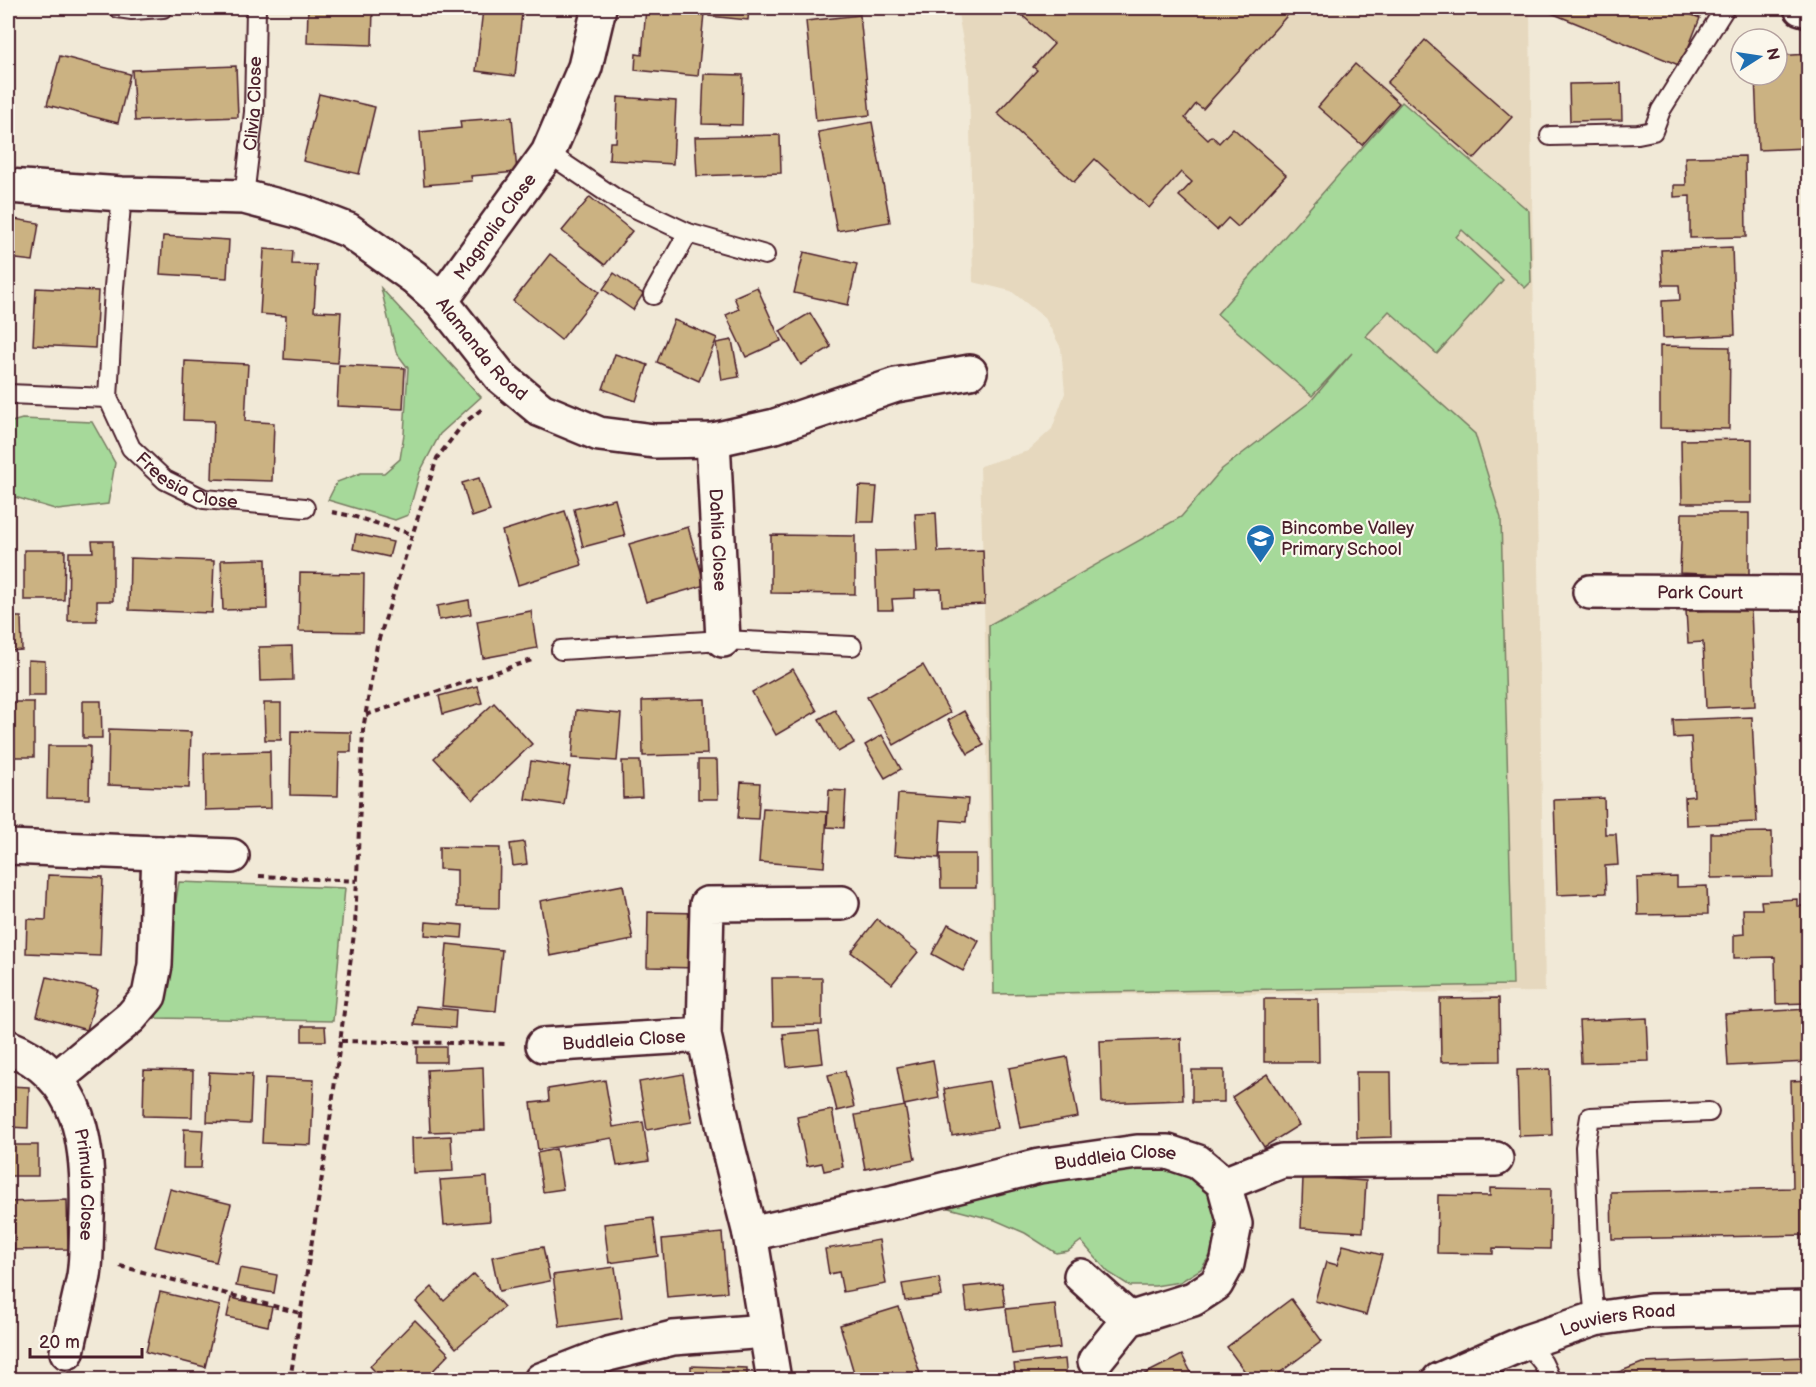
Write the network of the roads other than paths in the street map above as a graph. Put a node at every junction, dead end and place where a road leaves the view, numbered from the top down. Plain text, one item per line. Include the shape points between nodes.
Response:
1 (118, 8) edge
2 (163, 8) edge
3 (256, 8) edge
4 (599, 8) edge
5 (1725, 8) edge
6 (1802, 8) edge
7 (1809, 10) edge
8 (1550, 136) dead end
9 (548, 153) junction
10 (8, 186) edge
11 (122, 194) junction
12 (244, 197) junction
13 (688, 233) junction
14 (765, 255) dead end
15 (653, 295) dead end
16 (441, 301) junction
17 (970, 372) dead end
18 (8, 394) edge
19 (108, 398) junction
20 (713, 440) junction
21 (305, 508) road end
22 (1590, 592) dead end
23 (1809, 593) edge
24 (723, 640) junction
25 (852, 646) dead end
26 (561, 650) road end
27 (8, 847) edge
28 (159, 853) junction
29 (232, 856) road end
30 (842, 903) dead end
31 (704, 1035) junction
32 (543, 1045) road end
33 (8, 1047) edge
34 (56, 1079) junction
35 (1709, 1112) dead end
36 (1496, 1159) dead end
37 (1224, 1184) junction
38 (750, 1234) junction
39 (1081, 1276) dead end
40 (1809, 1308) edge
41 (1129, 1319) junction
42 (1595, 1319) junction
43 (766, 1330) junction
44 (1526, 1342) junction
45 (67, 1352) dead end
46 (1095, 1361) dead end
47 (541, 1380) edge
48 (774, 1380) edge
49 (1439, 1380) edge
50 (1551, 1380) edge

1 - 2 lane
3 - 12 lane, Clivia Close via 254,112
4 - 9 street, Magnolia Close via 585,67
5 - 8 lane via 1661,110 1653,131
6 - 7 street
9 - 13 lane via 618,200
9 - 16 street, Magnolia Close
10 - 11 street, Alamanda Road
11 - 12 street, Alamanda Road
11 - 19 lane, Freesia Close
12 - 16 street, Alamanda Road via 348,230
13 - 14 lane
13 - 15 lane
16 - 20 street, Alamanda Road via 500,376 541,410 599,434 654,441
17 - 20 street, Alamanda Road via 896,385 775,426
18 - 19 lane
19 - 21 lane, Freesia Close via 131,448 165,480 204,499
20 - 24 street, Dahlia Close
22 - 23 street, Park Court
24 - 25 lane
24 - 26 lane
27 - 28 street
28 - 29 street
28 - 34 street via 155,965 149,996 131,1017
30 - 31 street, Buddleia Close via 706,904
31 - 32 street, Buddleia Close
31 - 38 street, Buddleia Close
33 - 34 street, Primula Close via 24,1053
34 - 45 street, Primula Close via 77,1114 86,1149 84,1274
35 - 42 lane via 1590,1117 1585,1147
36 - 37 street via 1282,1161
37 - 38 street, Buddleia Close via 1198,1162 1168,1152 1137,1152 1039,1166
37 - 41 street via 1235,1224 1227,1264 1216,1284 1193,1299
38 - 43 street, Buddleia Close
39 - 41 street
40 - 42 street, Louviers Road via 1650,1311
41 - 46 street
42 - 44 street, Louviers Road
43 - 47 street via 673,1338 608,1354
43 - 48 street, Buddleia Close
44 - 49 street, Louviers Road
44 - 50 lane

